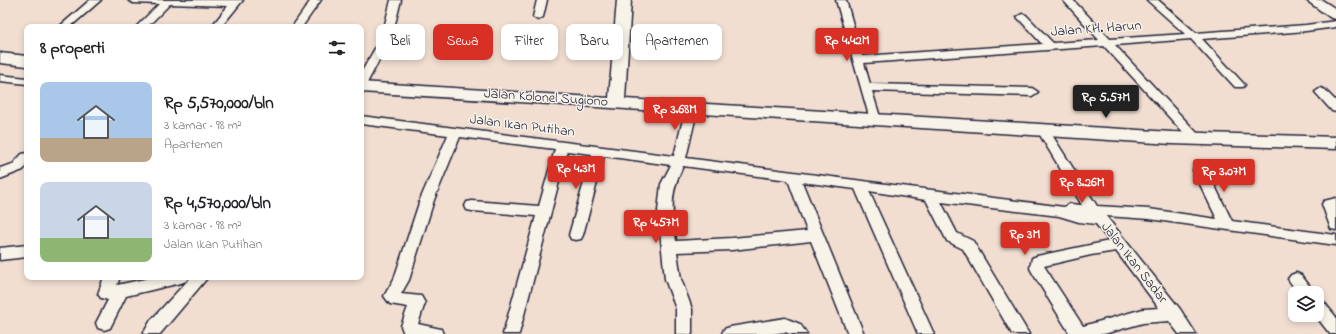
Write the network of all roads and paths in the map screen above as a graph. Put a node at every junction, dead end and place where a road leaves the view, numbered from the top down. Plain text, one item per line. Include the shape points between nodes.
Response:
1 (96, 0) edge
2 (133, 0) edge
3 (316, 0) edge
4 (396, 0) edge
5 (542, 0) edge
6 (624, 0) edge
7 (841, 0) edge
8 (1068, 0) edge
9 (1152, 0) edge
10 (1313, 0) edge
11 (167, 1) edge
12 (237, 1) edge
13 (1336, 15) edge
14 (538, 17) dead end
15 (1022, 17) dead end
16 (68, 24) edge
17 (144, 24) edge
18 (218, 24) edge
19 (299, 24) edge
20 (1336, 24) edge
21 (1194, 36) junction
22 (1106, 42) junction
23 (1050, 46) junction
24 (0, 58) edge
25 (24, 60) edge
26 (859, 60) junction
27 (0, 78) edge
28 (364, 78) edge
29 (24, 81) edge
30 (1239, 85) dead end
31 (364, 87) edge
32 (866, 87) junction
33 (1032, 92) dead end
34 (1321, 92) dead end
35 (617, 103) junction
36 (692, 107) junction
37 (1336, 108) edge
38 (364, 120) edge
39 (875, 120) junction
40 (1043, 130) junction
41 (455, 133) junction
42 (1195, 138) junction
43 (1336, 143) edge
44 (562, 146) junction
45 (599, 151) junction
46 (679, 161) junction
47 (23, 166) edge
48 (1200, 170) dead end
49 (0, 174) edge
50 (793, 177) junction
51 (860, 185) junction
52 (931, 196) junction
53 (1336, 203) edge
54 (472, 206) dead end
55 (544, 212) junction
56 (1096, 215) junction
57 (1336, 225) edge
58 (1227, 226) junction
59 (576, 235) dead end
60 (816, 235) junction
61 (1336, 240) edge
62 (1120, 245) junction
63 (670, 247) junction
64 (24, 251) edge
65 (0, 254) edge
66 (1296, 279) dead end
67 (111, 280) edge
68 (169, 280) edge
69 (197, 280) edge
70 (1302, 286) edge
71 (120, 292) junction
72 (1174, 314) junction
73 (1324, 314) edge
74 (104, 324) dead end
75 (1336, 329) edge
76 (151, 334) edge
77 (435, 334) edge
78 (512, 334) edge
79 (684, 334) edge
80 (730, 334) edge
81 (799, 334) edge
82 (856, 334) edge
83 (926, 334) edge
84 (1021, 334) edge
85 (1079, 334) edge
86 (1188, 334) edge

1 - 16 street
2 - 11 street
3 - 19 street
4 - 28 street via 387,36
5 - 14 street
6 - 35 main road
7 - 26 street via 846,24
8 - 22 street
9 - 21 street
10 - 13 main road
11 - 12 street
11 - 17 street
12 - 18 street
15 - 23 street
20 - 21 street, Jalan KH. Harun
21 - 22 street, Jalan KH. Harun
21 - 30 street
22 - 23 street, Jalan KH. Harun
22 - 42 street
23 - 26 street, Jalan KH. Harun
24 - 25 main road
26 - 32 street
27 - 29 street
31 - 35 main road, Jalan Kolonel Sugiono
32 - 33 street
32 - 39 street
34 - 37 street
35 - 36 main road, Jalan Kolonel Sugiono
36 - 39 main road, Jalan Kolonel Sugiono
36 - 46 street
38 - 41 street, Jalan Ikan Putihan
39 - 40 main road, Jalan Kolonel Sugiono
40 - 42 main road, Jalan Kolonel Sugiono
40 - 56 street, Jalan Ikan Sadar
41 - 44 street, Jalan Ikan Putihan
41 - 77 street via 427,200 401,280 392,296 396,300 415,301 417,304 409,326 410,330
42 - 43 main road, Jalan Kolonel Sugiono
44 - 45 street, Jalan Ikan Putihan
44 - 55 street
45 - 46 street, Jalan Ikan Putihan
45 - 59 street
46 - 50 street, Jalan Ikan Putihan
46 - 63 street via 668,184 665,211
47 - 49 street
48 - 58 street
50 - 51 street, Jalan Ikan Putihan
50 - 60 street
51 - 52 street, Jalan Ikan Putihan
51 - 83 street
52 - 56 street, Jalan Ikan Putihan via 1059,211 1079,217
52 - 84 street via 952,237 968,245
53 - 57 street via 1329,204
54 - 55 street
55 - 78 street
56 - 58 street, Jalan Ikan Putihan via 1149,214
56 - 62 street, Jalan Ikan Sadar
58 - 61 street, Jalan Ikan Putihan
60 - 63 street via 732,244
60 - 82 street
62 - 72 street, Jalan Ikan Sadar
62 - 85 street via 1037,262 1037,268
63 - 79 street via 673,279 684,309
64 - 65 street
66 - 70 street
67 - 71 street via 106,294
68 - 71 street
69 - 76 street
71 - 74 street
72 - 85 street via 1143,316
72 - 86 street, Jalan Ikan Sadar
73 - 75 street
80 - 81 street via 785,325 792,326

